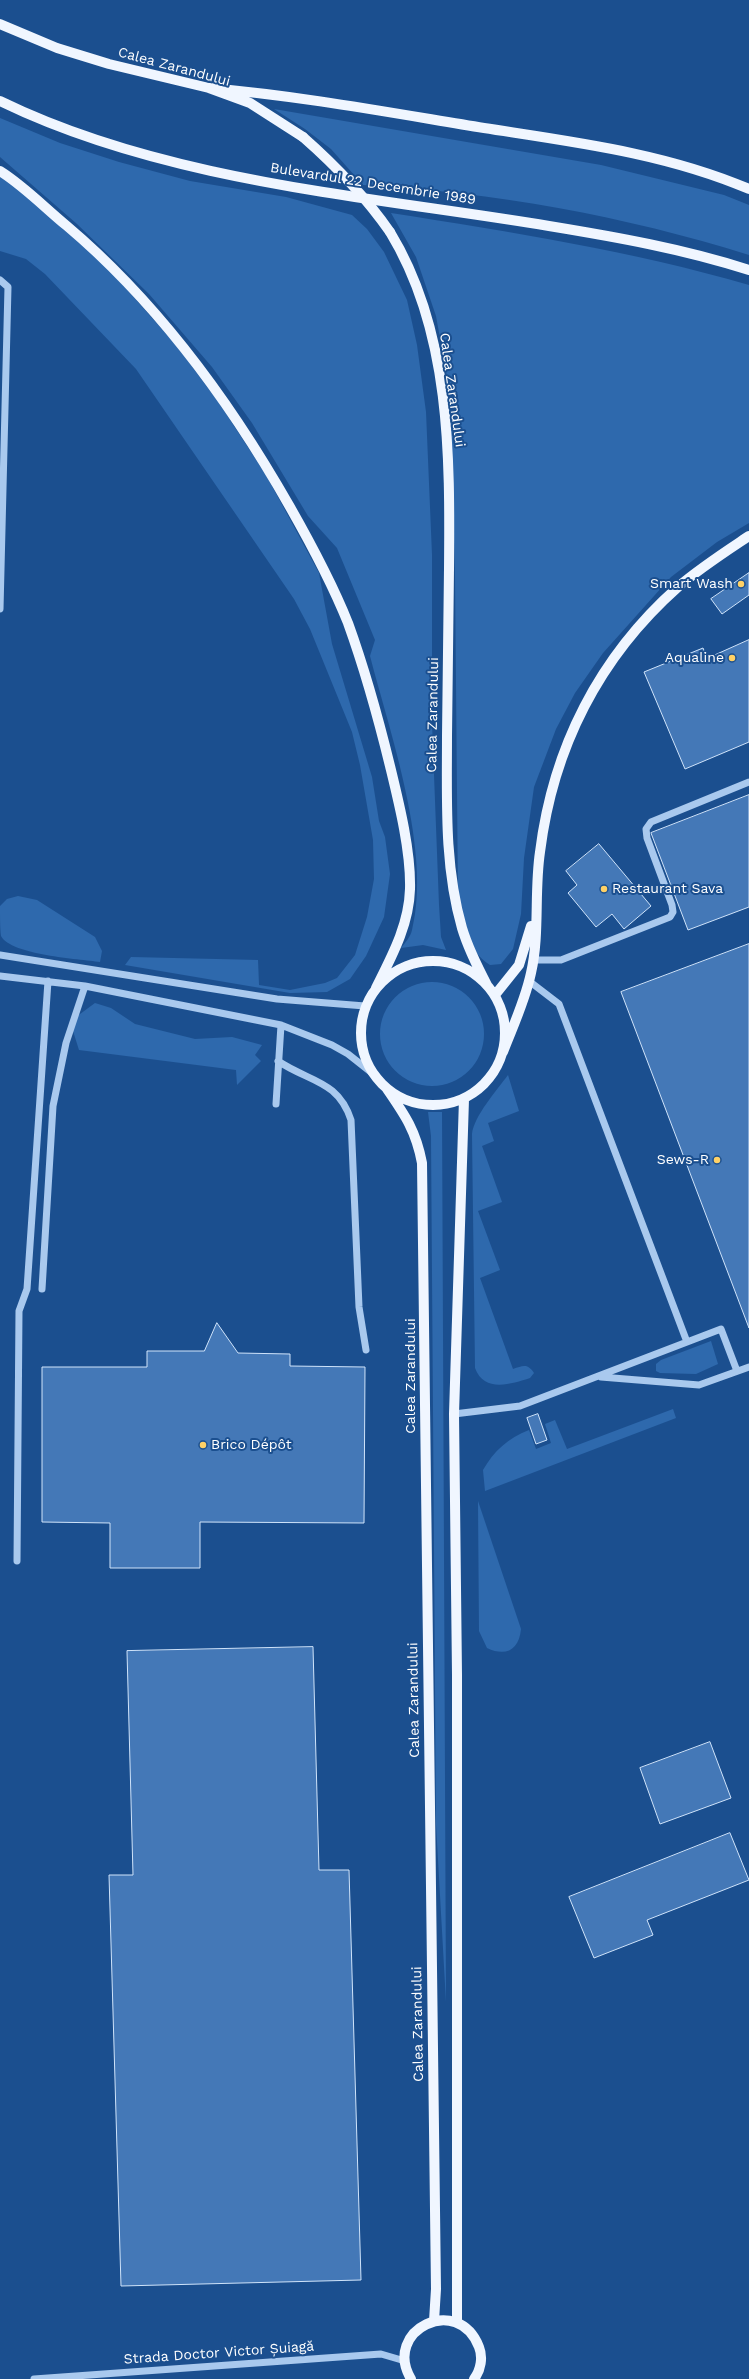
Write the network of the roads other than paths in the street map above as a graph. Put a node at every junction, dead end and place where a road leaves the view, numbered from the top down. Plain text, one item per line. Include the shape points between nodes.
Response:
1 (0, 24) edge
2 (208, 88) junction
3 (0, 101) edge
4 (0, 172) edge
5 (749, 189) edge
6 (749, 270) edge
7 (0, 280) edge
8 (749, 536) edge
9 (0, 609) edge
10 (749, 782) edge
11 (536, 903) junction
12 (0, 955) edge
13 (533, 960) junction
14 (0, 976) edge
15 (48, 981) junction
16 (529, 981) junction
17 (487, 984) junction
18 (85, 986) junction
19 (376, 988) junction
20 (495, 995) junction
21 (365, 1006) junction
22 (281, 1025) junction
23 (503, 1052) junction
24 (278, 1061) junction
25 (372, 1073) junction
26 (386, 1089) junction
27 (464, 1099) junction
28 (276, 1104) dead end
29 (42, 1289) dead end
30 (687, 1342) junction
31 (366, 1350) dead end
32 (749, 1367) edge
33 (737, 1371) junction
34 (598, 1376) junction
35 (454, 1414) junction
36 (17, 1561) dead end
37 (434, 2321) junction
38 (457, 2323) junction
39 (405, 2361) junction
40 (34, 2379) edge
41 (411, 2379) edge
42 (474, 2379) edge

1 - 2 main road, Calea Zarandului via 57,48 109,64
2 - 5 main road via 276,94 620,150 677,164
2 - 17 main road, Calea Zarandului, bridge via 250,103 303,137 349,179 390,232 405,256 417,284 436,353 446,433 450,513 448,843 461,926 470,951
3 - 6 main road, Bulevardul 22 Decembrie 1989 via 105,144 185,165 336,194 609,236 716,259
4 - 19 main road, Calea Zarandului via 92,248 146,302 199,367 260,455 312,546 347,621 374,701 399,806 410,888 407,916 401,935
7 - 9 street via 8,287
8 - 11 main road, Calea Zarandului via 678,587 659,606 610,664 587,700 570,735 553,781 539,854
10 - 13 street via 651,822 646,829 672,905 673,912 670,918 562,960
11 - 13 main road, Calea Zarandului
11 - 20 main road, Calea Zarandului via 519,965
12 - 21 street via 254,996 308,1003
13 - 16 main road, Calea Zarandului
14 - 15 street
15 - 18 street
15 - 36 street via 27,1289 19,1311
16 - 23 main road, Calea Zarandului via 525,998
16 - 30 street via 559,1004
17 - 19 main road, Calea Zarandului via 471,971 431,960 410,964 391,973
17 - 20 main road, Calea Zarandului
18 - 22 street
18 - 29 street via 66,1043 54,1106
19 - 21 main road, Calea Zarandului
20 - 23 main road, Calea Zarandului via 502,1010 505,1028
21 - 25 main road, Calea Zarandului via 360,1029 362,1052
22 - 24 street
22 - 25 street via 337,1048
23 - 27 main road, Calea Zarandului via 494,1071 481,1087
24 - 28 street
24 - 31 street via 334,1090 347,1108 351,1120 359,1307
25 - 26 main road, Calea Zarandului
26 - 27 main road, Calea Zarandului via 405,1100 426,1105 445,1105
26 - 37 main road, Calea Zarandului via 411,1123 418,1140 422,1163 436,2289
27 - 35 main road
30 - 33 street via 721,1330
30 - 34 street
32 - 33 street
33 - 34 street via 699,1385
34 - 35 street via 520,1406
35 - 38 main road via 457,1675
37 - 38 main road via 446,2320
37 - 39 main road via 412,2335 405,2350
38 - 42 main road via 468,2329 476,2339 480,2351 481,2363
39 - 40 street, Strada Doctor Victor Șuiagă via 381,2354
39 - 41 main road

